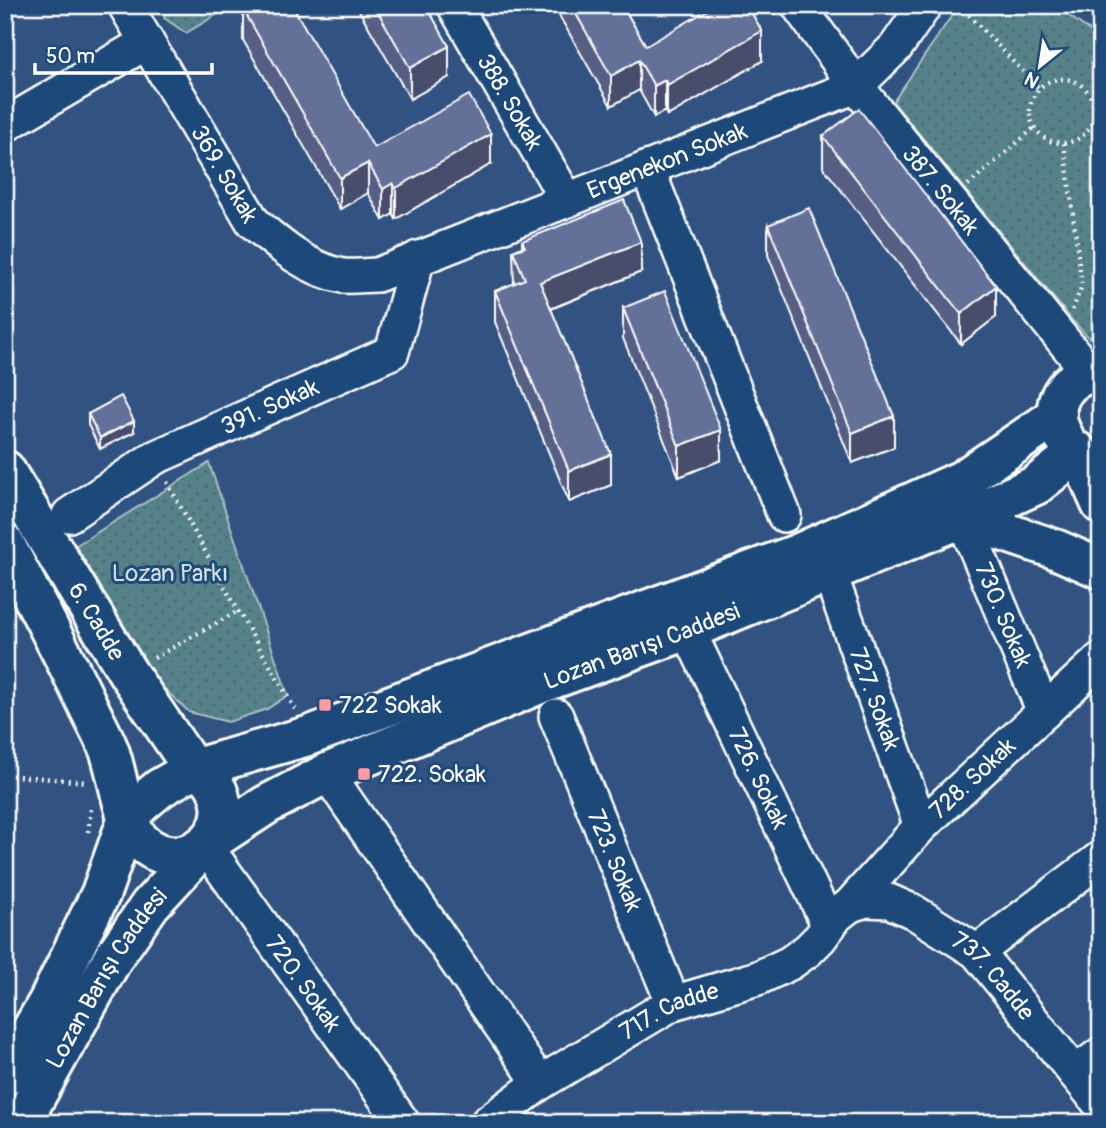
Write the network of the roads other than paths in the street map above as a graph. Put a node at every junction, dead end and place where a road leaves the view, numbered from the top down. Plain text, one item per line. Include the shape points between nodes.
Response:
1 (125, 5) edge
2 (454, 5) edge
3 (798, 5) edge
4 (925, 5) edge
5 (147, 42) junction
6 (856, 86) junction
7 (5, 125) edge
8 (647, 168) junction
9 (567, 200) junction
10 (418, 258) junction
11 (377, 275) joint
12 (1097, 369) edge
13 (1057, 416) junction
14 (1090, 454) edge
15 (5, 470) edge
16 (1101, 504) edge
17 (69, 515) dead end
18 (784, 515) dead end
19 (963, 518) junction
20 (5, 544) edge
21 (1101, 569) edge
22 (829, 572) junction
23 (688, 630) junction
24 (1101, 659) edge
25 (1044, 712) junction
26 (556, 716) dead end
27 (193, 769) junction
28 (327, 773) junction
29 (128, 817) junction
30 (921, 825) junction
31 (205, 845) junction
32 (1101, 858) edge
33 (839, 915) junction
34 (977, 952) junction
35 (673, 1003) junction
36 (1088, 1063) edge
37 (5, 1076) edge
38 (540, 1083) junction
39 (1101, 1105) edge
40 (21, 1123) edge
41 (403, 1123) edge
42 (486, 1123) edge

1 - 5 street, 369. Sokak
2 - 9 street, 388. Sokak
3 - 6 street, 387. Sokak
4 - 6 street, Ergenekon Sokak via 896,47
5 - 7 street
5 - 11 street, 369. Sokak via 253,222 312,266 345,276
6 - 8 street, Ergenekon Sokak
6 - 12 street, 387. Sokak via 1061,338
8 - 9 street, Ergenekon Sokak
8 - 18 street
9 - 10 street, Ergenekon Sokak
10 - 11 street, Ergenekon Sokak
10 - 17 street, 391. Sokak via 392,352 153,457
12 - 13 main road via 1070,383
13 - 14 main road via 1067,443
13 - 27 main road, Lozan Barışı Caddesi via 962,480 797,554 308,736
14 - 16 main road
14 - 19 main road, Lozan Barışı Caddesi
15 - 27 main road, 6. Cadde via 128,673
19 - 21 main road
19 - 22 main road, Lozan Barışı Caddesi
19 - 25 street, 730. Sokak
20 - 29 main road, 6. Cadde via 109,752
22 - 23 main road, Lozan Barışı Caddesi
22 - 30 street, 727. Sokak
23 - 28 main road, Lozan Barışı Caddesi via 542,683
23 - 33 street, 726. Sokak
24 - 25 street, 728. Sokak
25 - 30 street, 728. Sokak
26 - 35 street, 723. Sokak
27 - 29 main road, Lozan Barışı Caddesi via 160,788
27 - 31 main road, Lozan Barışı Caddesi via 211,780 221,807 220,821
28 - 31 main road, Lozan Barışı Caddesi
28 - 38 street
29 - 31 main road, Lozan Barışı Caddesi via 141,842 165,855 179,856
29 - 37 main road, Lozan Barışı Caddesi via 101,893 48,1002
30 - 33 street, 728. Sokak
31 - 40 main road, Lozan Barışı Caddesi via 150,905 113,958
31 - 41 street, 720. Sokak
32 - 34 street
33 - 34 street, 737. Cadde via 866,900 889,901
33 - 35 street, 717. Cadde via 790,963 758,978
34 - 36 street, 737. Cadde
35 - 38 street, 717. Cadde
36 - 39 street, 737. Cadde
38 - 42 street, 717. Cadde

